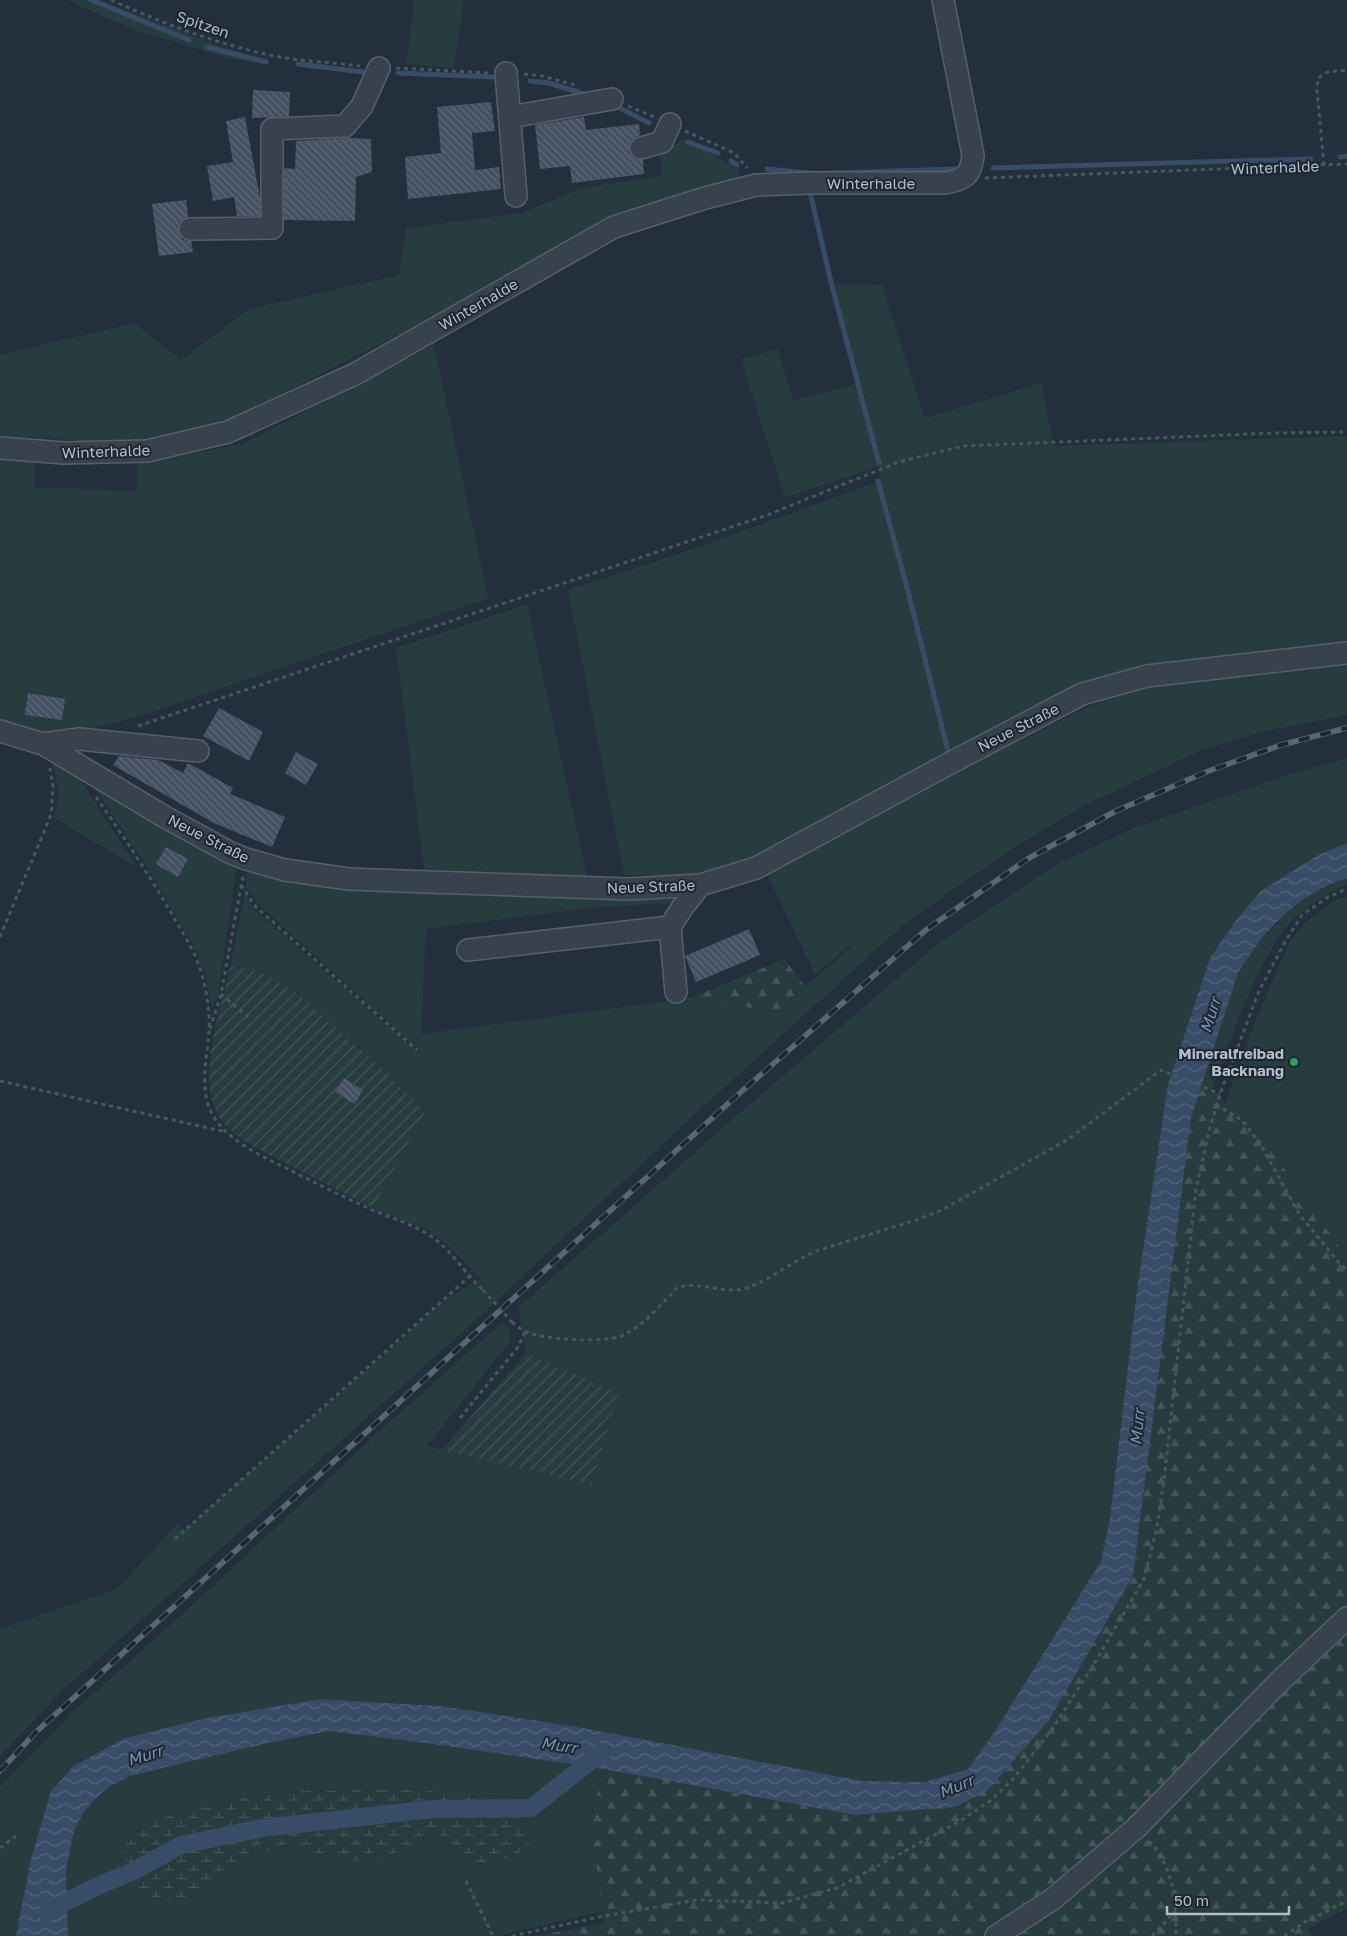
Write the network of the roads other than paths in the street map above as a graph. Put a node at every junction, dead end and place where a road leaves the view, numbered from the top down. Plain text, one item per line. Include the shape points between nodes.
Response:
1 (943, 0) edge
2 (379, 68) dead end
3 (506, 73) dead end
4 (612, 99) dead end
5 (510, 117) junction
6 (670, 124) dead end
7 (641, 148) dead end
8 (516, 196) dead end
9 (190, 228) dead end
10 (0, 448) edge
11 (1347, 653) edge
12 (0, 731) edge
13 (43, 744) junction
14 (198, 751) dead end
15 (700, 885) junction
16 (670, 927) junction
17 (468, 950) dead end
18 (676, 992) dead end
19 (1347, 1618) edge
20 (996, 1936) edge

1 - 10 street, Winterhalde via 973,155 969,172 962,179 944,183 756,185 705,198 614,227 355,374 228,432 147,451 64,453
2 - 9 street via 362,106 345,126 272,129 272,228
3 - 5 street
4 - 5 street
5 - 8 street
6 - 7 street via 662,142
11 - 15 street, Neue Straße via 1147,676 1082,694 756,868
12 - 13 street, Neue Straße
13 - 14 street via 79,739
13 - 15 street, Neue Straße via 165,817 246,859 285,870 350,879 629,889
15 - 16 street
16 - 17 street
16 - 18 street
19 - 20 street via 1280,1681 1136,1828 1053,1898

